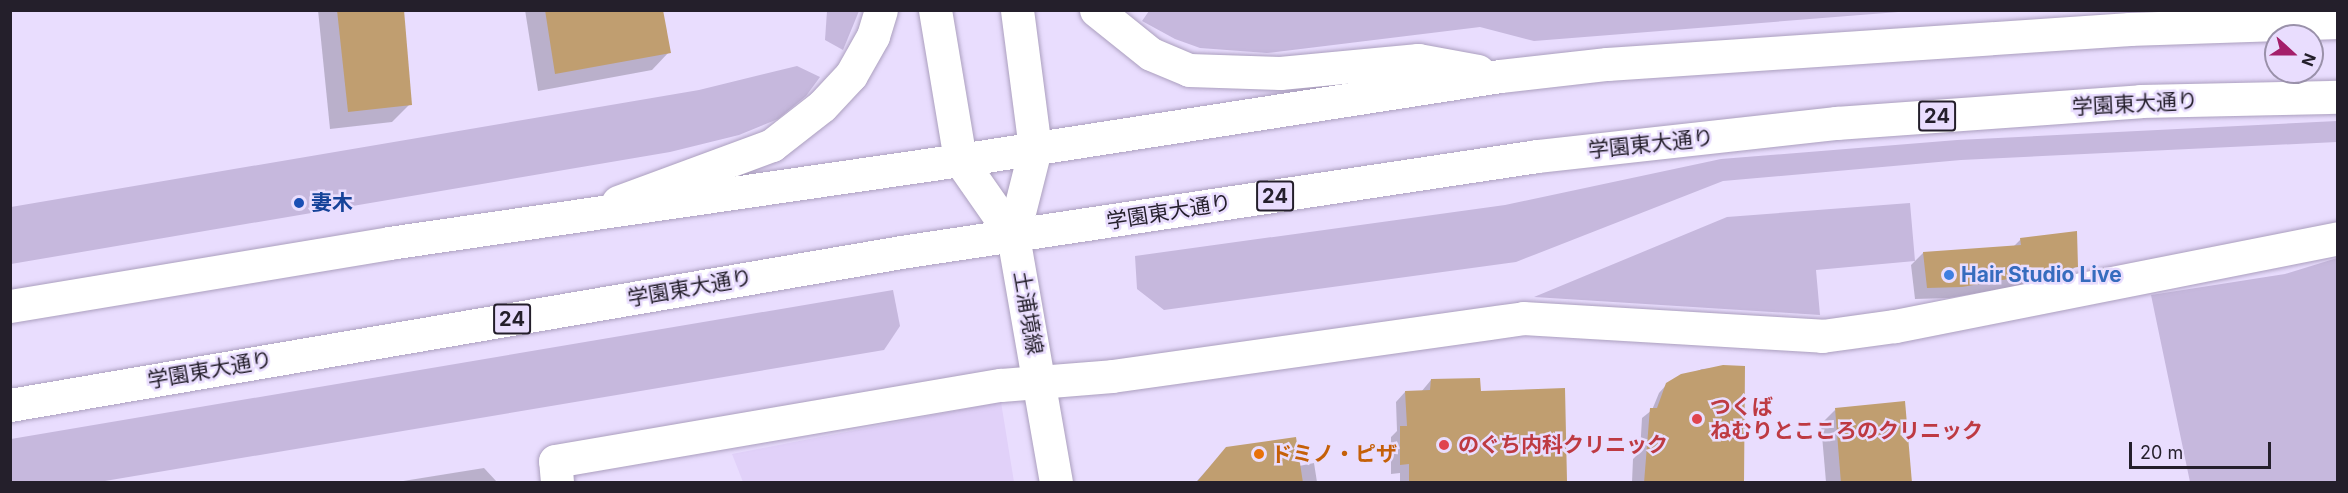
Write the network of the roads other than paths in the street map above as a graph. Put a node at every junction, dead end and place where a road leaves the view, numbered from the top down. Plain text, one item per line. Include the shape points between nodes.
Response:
1 (881, 10) edge
2 (935, 10) edge
3 (1017, 10) edge
4 (1096, 10) edge
5 (2337, 22) edge
6 (1500, 76) junction
7 (2337, 97) edge
8 (1035, 149) junction
9 (960, 160) junction
10 (586, 215) junction
11 (1013, 236) junction
12 (2337, 238) edge
13 (10, 306) edge
14 (1040, 381) junction
15 (10, 405) edge
16 (557, 483) edge
17 (1056, 483) edge

1 - 10 main road via 873,36 851,75 822,106 772,145
2 - 9 main road
3 - 8 main road
4 - 6 main road via 1151,54 1188,70 1280,73 1418,60
5 - 6 main road via 2130,29 1618,63
6 - 8 main road
7 - 11 main road, 学園東大通り / 24 via 2140,101 1836,123 1537,156
8 - 9 main road
8 - 11 main road
9 - 10 main road
9 - 11 main road, 土浦境線
10 - 13 main road via 388,243
11 - 14 main road, 土浦境線
11 - 15 main road, 学園東大通り / 24
12 - 14 main road via 1976,311 1822,336 1523,318 1112,376
14 - 16 main road via 1001,384 555,461
14 - 17 main road, 土浦境線

